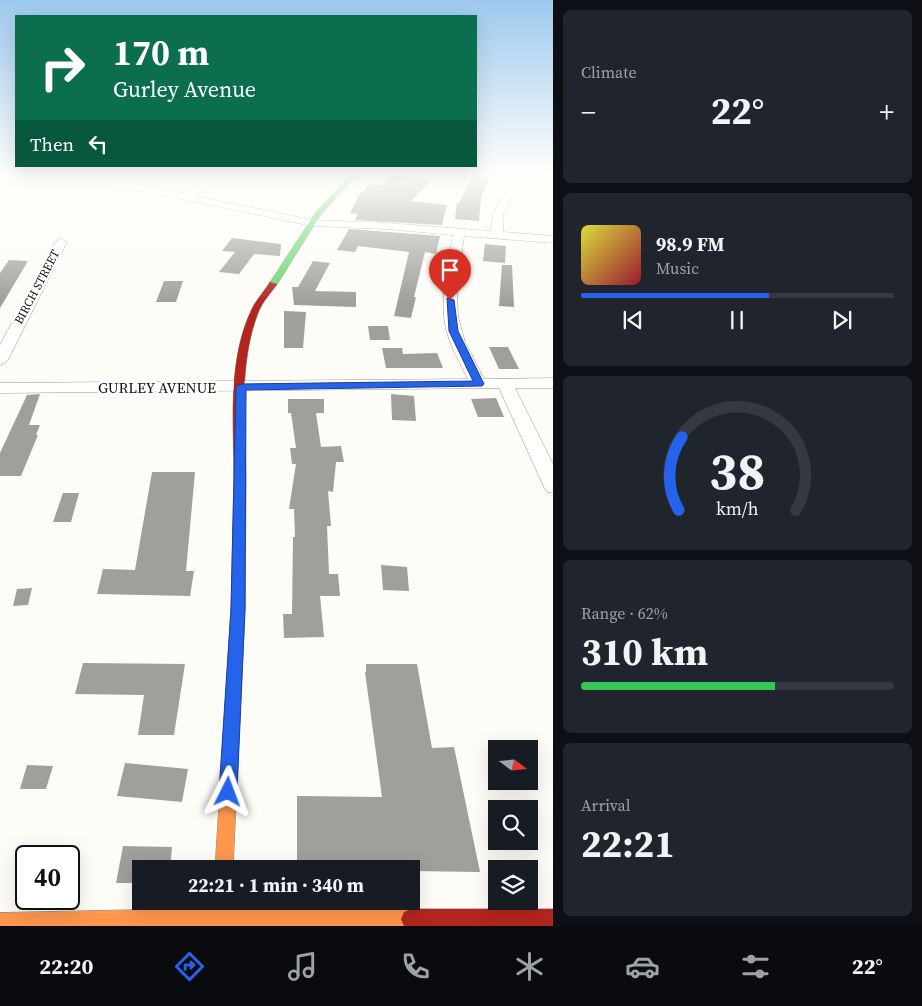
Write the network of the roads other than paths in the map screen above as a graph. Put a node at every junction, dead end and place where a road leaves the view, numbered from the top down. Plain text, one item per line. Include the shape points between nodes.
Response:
1 (277, 216) edge
2 (316, 216) edge
3 (498, 216) edge
4 (312, 223) junction
5 (459, 232) junction
6 (497, 235) junction
7 (553, 240) edge
8 (61, 242) dead end
9 (0, 360) edge
10 (553, 383) edge
11 (479, 384) junction
12 (505, 384) junction
13 (241, 387) junction
14 (0, 388) edge
15 (553, 487) edge
16 (224, 860) edge
17 (221, 915) edge
18 (553, 919) edge
19 (0, 923) edge

1 - 4 street
2 - 4 street
3 - 6 street
4 - 5 street
4 - 13 street via 255,311 246,337
5 - 6 street
5 - 11 street via 450,300 451,321
6 - 7 street
8 - 9 street, BIRCH STREET
10 - 12 street, GURLEY AVENUE
11 - 12 street, GURLEY AVENUE
11 - 13 street, GURLEY AVENUE
12 - 15 street
13 - 14 street, GURLEY AVENUE
13 - 16 street via 238,609
17 - 18 street
17 - 19 street

